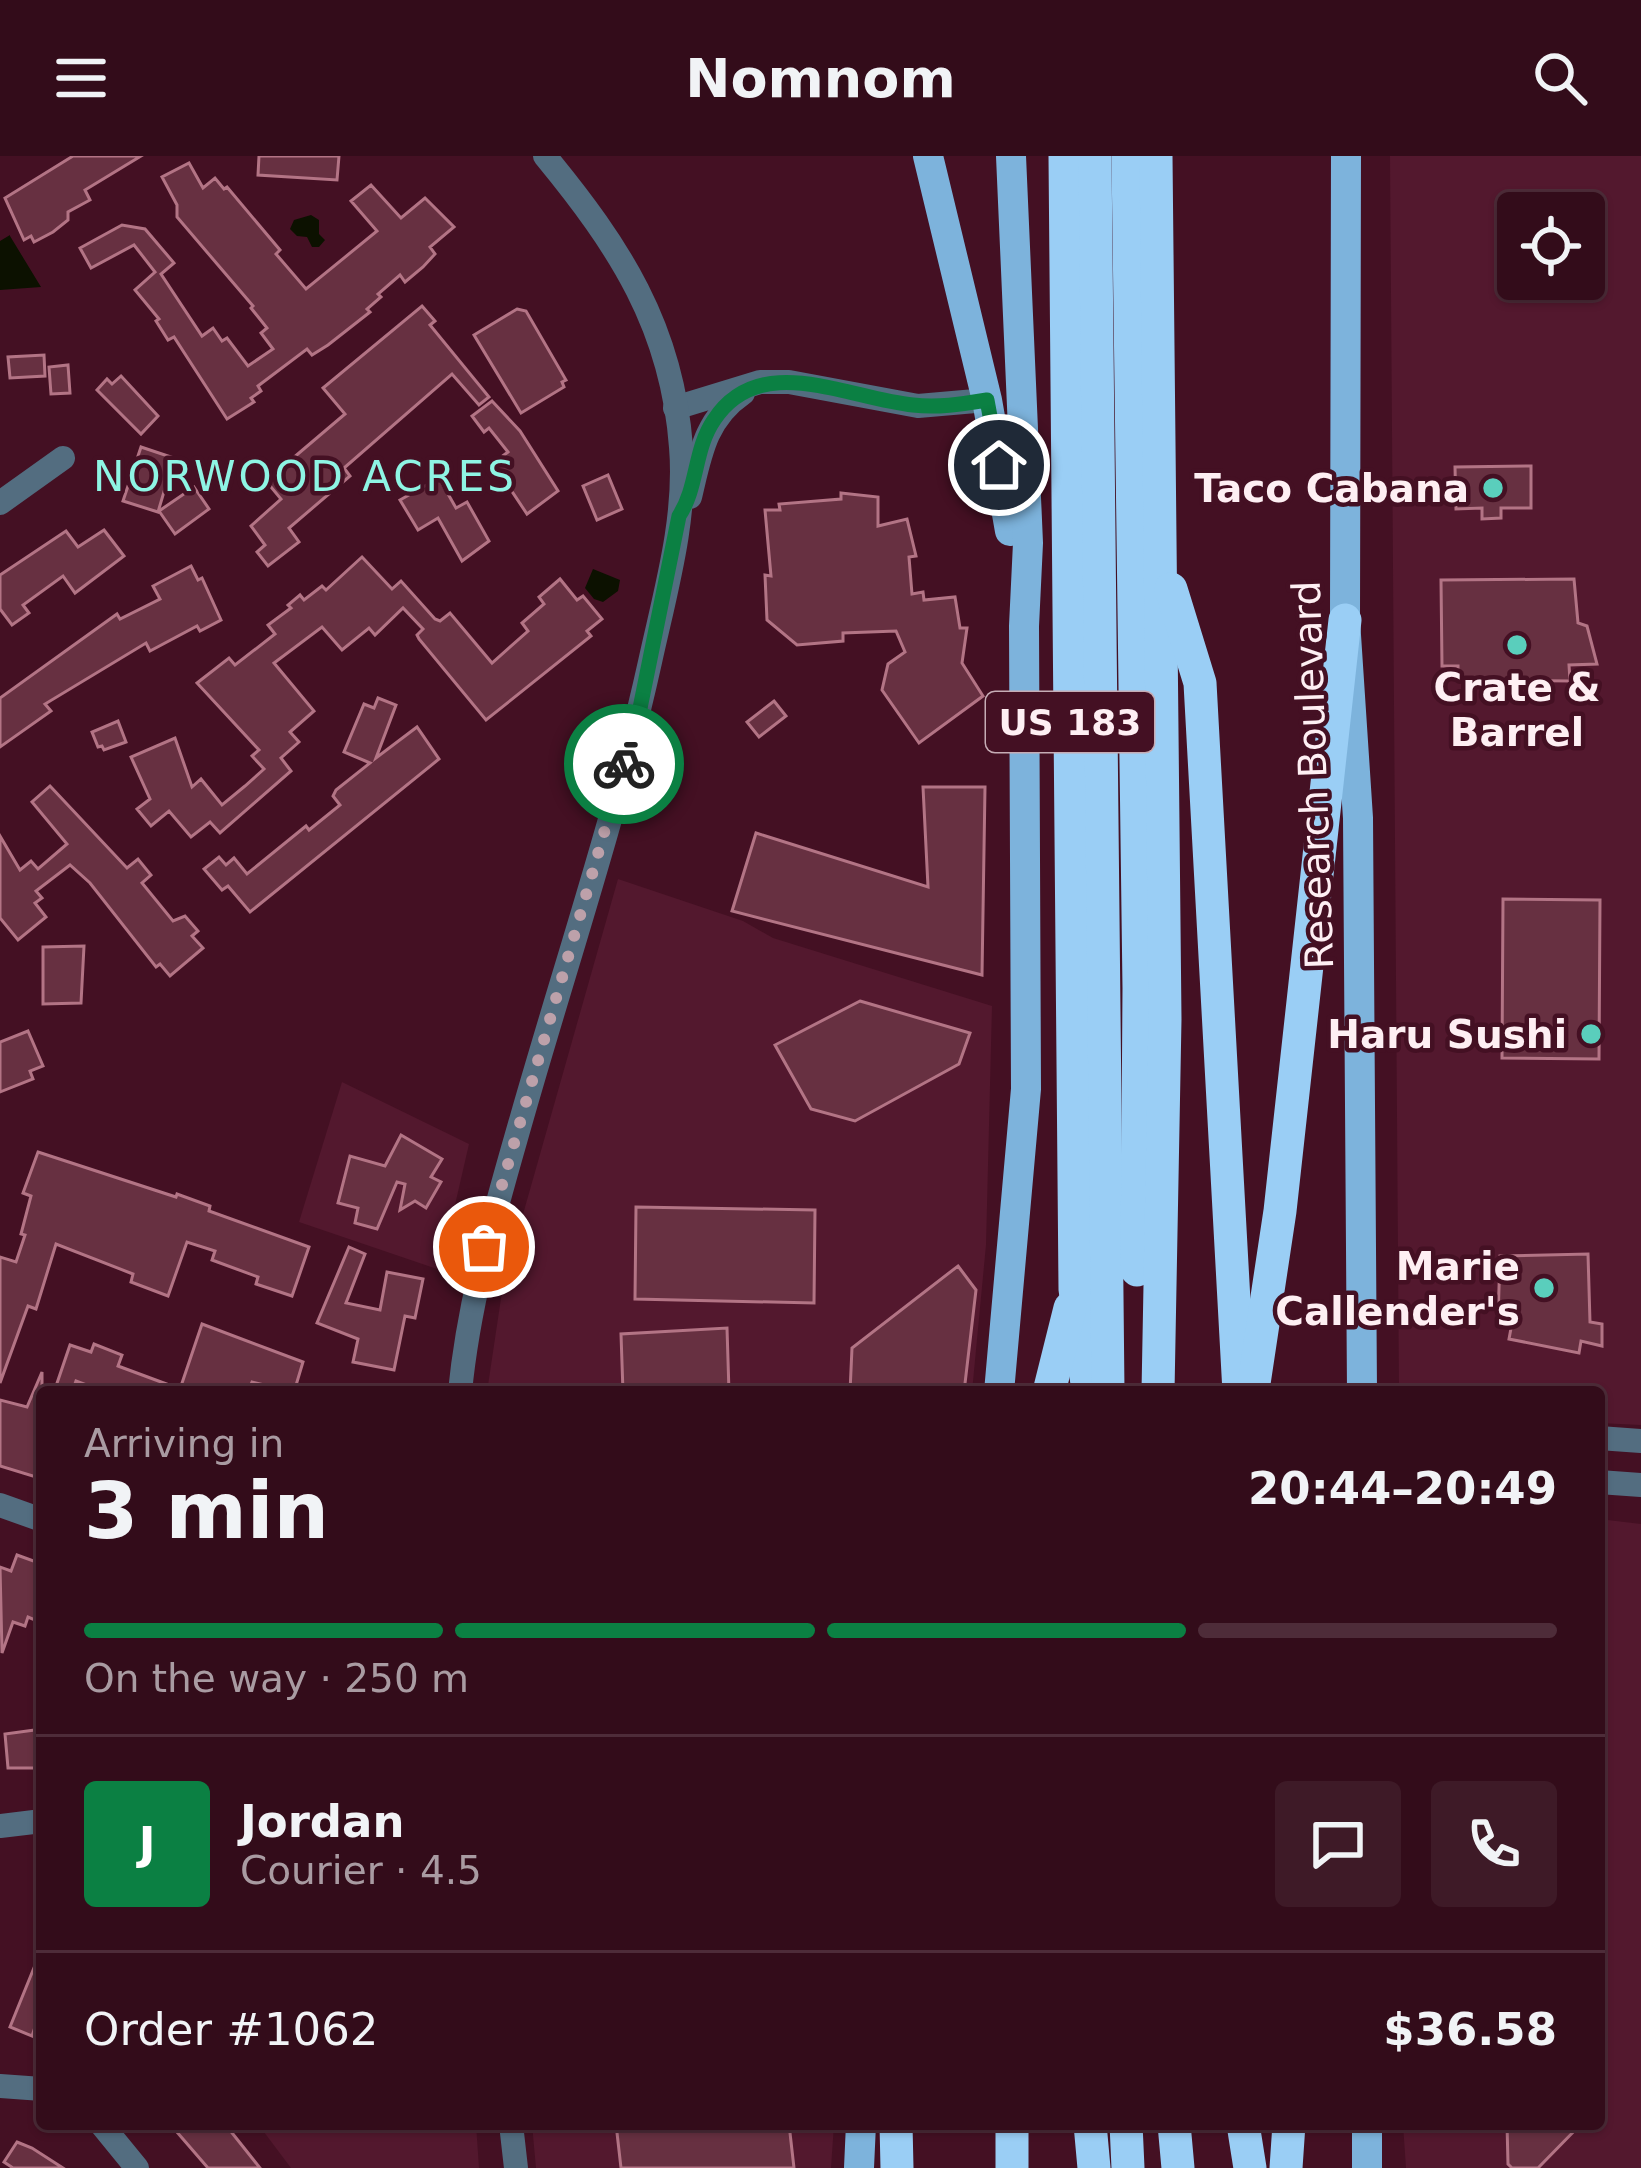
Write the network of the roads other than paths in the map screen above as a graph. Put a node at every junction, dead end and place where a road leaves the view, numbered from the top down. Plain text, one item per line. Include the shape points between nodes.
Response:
1 (545, 156) edge
2 (928, 156) edge
3 (1011, 156) edge
4 (1065, 156) edge
5 (1095, 156) edge
6 (1128, 156) edge
7 (1156, 156) edge
8 (1346, 156) edge
9 (760, 382) junction
10 (987, 400) junction
11 (675, 408) junction
12 (63, 458) dead end
13 (0, 503) edge
14 (679, 516) junction
15 (1160, 553) junction
16 (1345, 620) junction
17 (1024, 626) junction
18 (1075, 1289) junction
19 (461, 1386) edge
20 (1000, 1386) edge
21 (1051, 1386) edge
22 (1087, 1386) edge
23 (1108, 1386) edge
24 (1137, 1386) edge
25 (1158, 1386) edge
26 (1239, 1386) edge
27 (1254, 1386) edge
28 (1362, 1386) edge
29 (1605, 1438) edge
30 (1641, 1441) edge
31 (1605, 1482) edge
32 (1641, 1485) edge
33 (0, 1505) edge
34 (36, 1518) edge
35 (36, 1822) edge
36 (0, 1826) edge
37 (0, 2086) edge
38 (36, 2089) edge
39 (106, 2130) edge
40 (512, 2130) edge
41 (861, 2130) edge
42 (896, 2130) edge
43 (1012, 2130) edge
44 (1091, 2130) edge
45 (1103, 2130) edge
46 (1126, 2130) edge
47 (1167, 2130) edge
48 (1169, 2130) edge
49 (1245, 2130) edge
50 (1289, 2130) edge
51 (1367, 2130) edge
52 (137, 2168) edge
53 (516, 2168) edge
54 (859, 2168) edge
55 (897, 2168) edge
56 (1012, 2168) edge
57 (1099, 2168) edge
58 (1128, 2168) edge
59 (1154, 2168) edge
60 (1178, 2168) edge
61 (1250, 2168) edge
62 (1286, 2168) edge
63 (1367, 2168) edge

1 - 11 street via 644,299
2 - 10 main road
3 - 17 main road via 1028,543
4 - 18 highway, US 183
5 - 23 highway
6 - 24 highway
7 - 15 highway, US 183
8 - 16 main road, Research Boulevard
9 - 10 street via 918,406
9 - 11 street
9 - 14 street via 711,424
10 - 17 main road
11 - 14 street
12 - 13 street
14 - 19 street via 638,718 483,1251
15 - 25 highway, US 183 via 1165,1019
15 - 26 highway via 1199,683
16 - 27 highway
16 - 28 main road, Research Boulevard via 1358,818
17 - 20 main road via 1026,1089
18 - 21 highway
18 - 22 highway, US 183
29 - 30 street
31 - 32 street
33 - 34 street
35 - 36 street
37 - 38 street
39 - 52 street
40 - 53 street
41 - 54 main road
42 - 55 highway
43 - 56 highway
44 - 57 highway
45 - 57 highway
46 - 58 highway
47 - 59 highway
48 - 60 highway
49 - 61 highway
50 - 62 highway
51 - 63 main road

